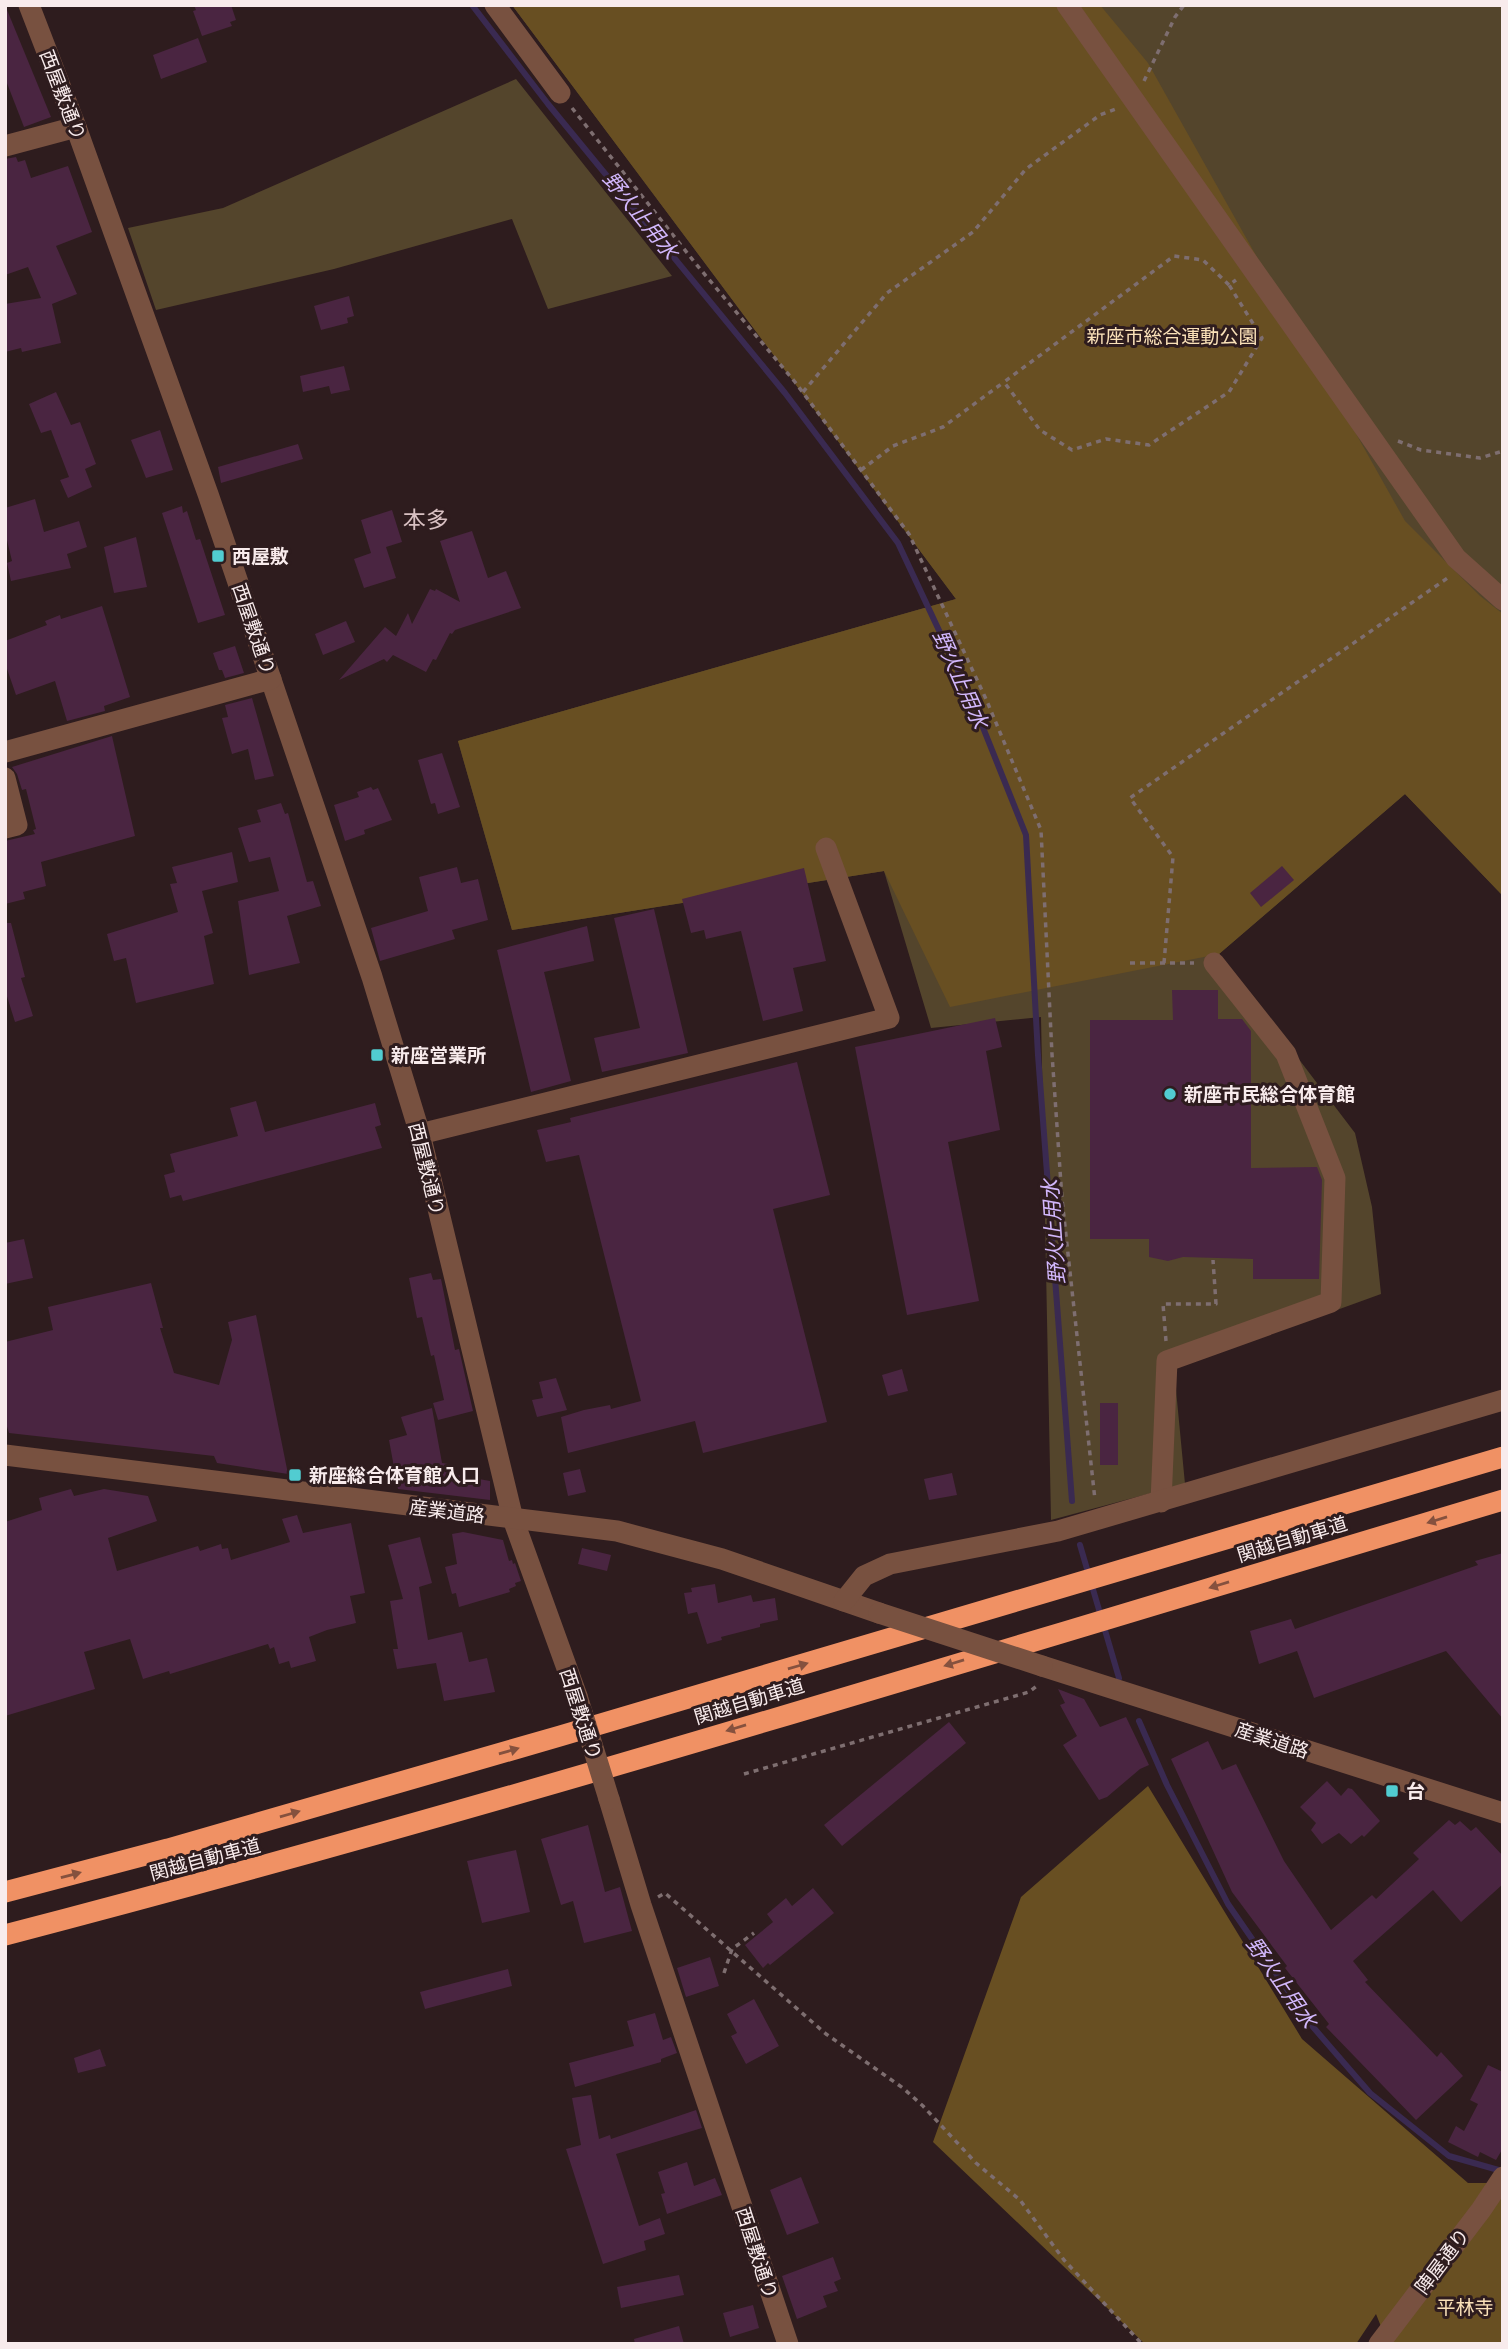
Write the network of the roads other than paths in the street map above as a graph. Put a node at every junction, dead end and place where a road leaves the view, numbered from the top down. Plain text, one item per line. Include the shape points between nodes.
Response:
1 (29, 5) edge
2 (495, 5) edge
3 (1068, 5) edge
4 (560, 93) road end
5 (76, 127) junction
6 (5, 146) edge
7 (1503, 600) edge
8 (271, 679) junction
9 (5, 752) edge
10 (5, 778) edge
11 (5, 828) edge
12 (826, 848) dead end
13 (1214, 964) road end
14 (420, 1134) junction
15 (1503, 1400) edge
16 (5, 1455) edge
17 (1503, 1457) edge
18 (1503, 1500) edge
19 (1161, 1502) junction
20 (513, 1519) junction
21 (844, 1601) junction
22 (1503, 1813) edge
23 (5, 1892) edge
24 (5, 1935) edge
25 (1503, 2177) edge
26 (788, 2344) edge
27 (1379, 2344) edge

1 - 5 street, 西屋敷通り
2 - 4 street
3 - 7 street via 1456,558
5 - 6 street
5 - 8 street, 西屋敷通り
8 - 9 street
8 - 14 street, 西屋敷通り via 364,950
10 - 11 street via 17,825
12 - 14 street via 888,1018
13 - 19 street via 1286,1054 1335,1178 1331,1302 1167,1361
14 - 20 street, 西屋敷通り
15 - 19 street
16 - 20 street, 産業道路
23 -> 17 highway, 関越自動車道 via 547,1740
18 -> 24 highway, 関越自動車道 via 584,1774 211,1882
19 - 21 street via 1058,1531 890,1564 864,1576
20 - 21 street, 産業道路 via 617,1531 679,1546
20 - 26 street, 西屋敷通り, bridge via 577,1696 641,1905
21 - 22 street, 産業道路, bridge
25 - 27 street, 陣屋通り

